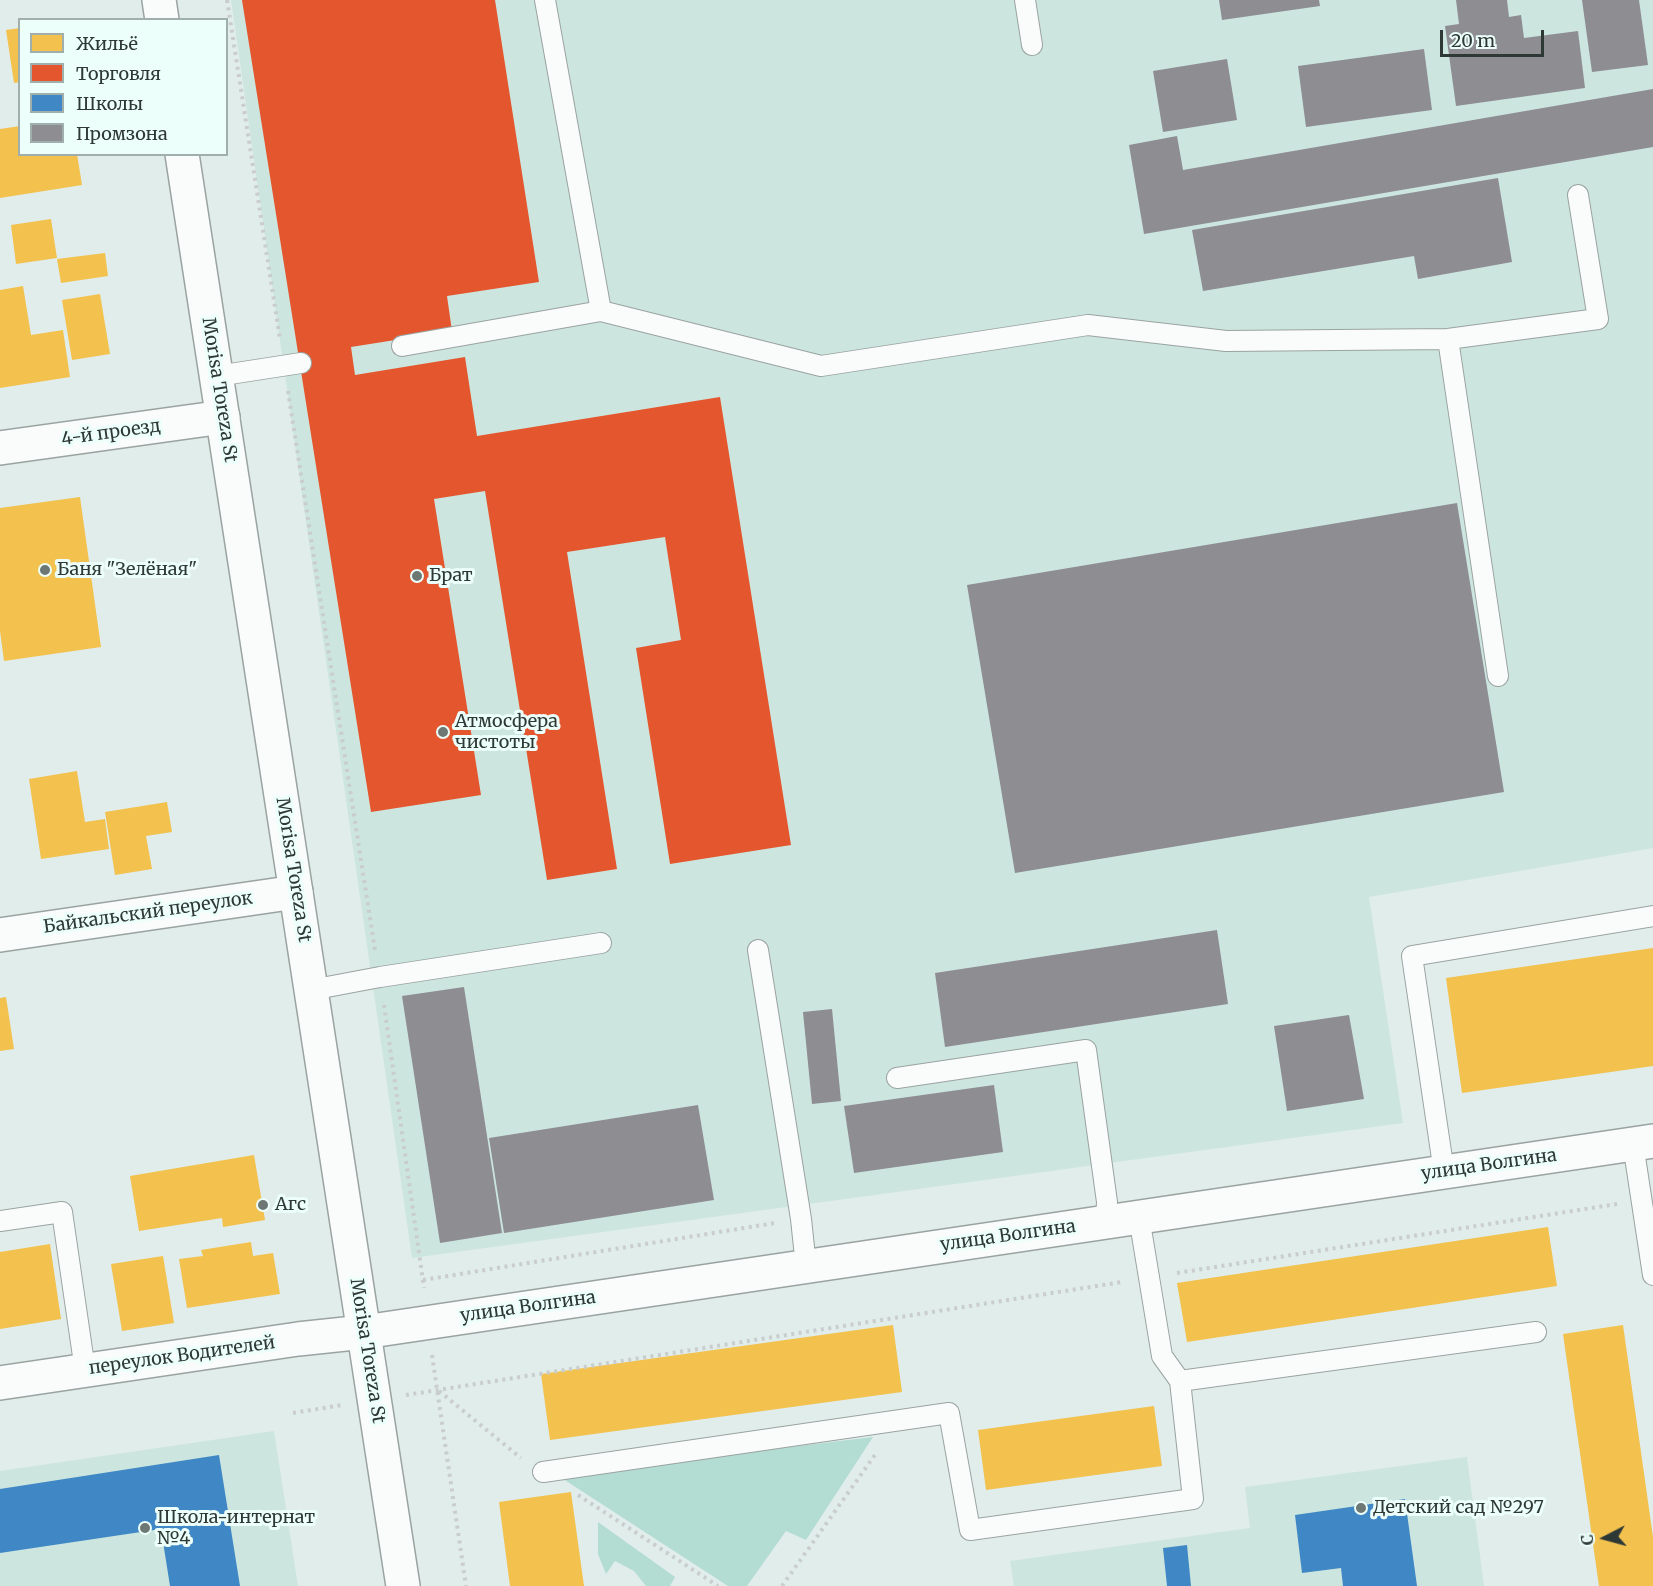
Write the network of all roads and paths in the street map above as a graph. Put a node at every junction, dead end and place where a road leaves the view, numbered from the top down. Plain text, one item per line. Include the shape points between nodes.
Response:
1 (159, 0) edge
2 (227, 0) edge
3 (545, 0) edge
4 (1025, 0) edge
5 (162, 18) edge
6 (1032, 45) dead end
7 (182, 156) edge
8 (1578, 195) dead end
9 (601, 311) junction
10 (1448, 339) junction
11 (402, 346) dead end
12 (293, 364) junction
13 (217, 376) junction
14 (223, 417) junction
15 (0, 448) edge
16 (1498, 676) dead end
17 (296, 892) junction
18 (1653, 916) edge
19 (0, 935) edge
20 (601, 943) dead end
21 (758, 950) dead end
22 (380, 977) junction
23 (311, 990) junction
24 (897, 1078) dead end
25 (1643, 1142) edge
26 (1443, 1172) junction
27 (1642, 1200) junction
28 (1139, 1217) junction
29 (0, 1221) edge
30 (1106, 1222) junction
31 (806, 1266) junction
32 (1653, 1275) edge
33 (1149, 1278) junction
34 (427, 1322) junction
35 (364, 1332) junction
36 (1536, 1332) dead end
37 (86, 1370) junction
38 (1180, 1381) junction
39 (0, 1383) edge
40 (438, 1390) junction
41 (374, 1400) junction
42 (293, 1413) dead end
43 (898, 1422) junction
44 (543, 1472) dead end
45 (403, 1586) edge
46 (466, 1586) edge
47 (782, 1586) edge

1 - 5 street
2 - 12 path
3 - 9 lane
4 - 6 lane
7 - 13 street, Morisa Toreza St
8 - 10 lane via 1598,319
9 - 10 lane via 821,366 1088,325 1226,341
9 - 11 lane
10 - 16 lane
12 - 13 lane
12 - 22 path
13 - 14 street, Morisa Toreza St
14 - 15 street, 4-й проезд
14 - 17 street, Morisa Toreza St
17 - 19 street, Байкальский переулок
17 - 23 street, Morisa Toreza St
18 - 26 lane via 1412,956
20 - 22 lane
21 - 31 lane
22 - 23 lane
22 - 34 path
23 - 35 street, Morisa Toreza St
24 - 30 lane via 1086,1050 1107,1202
25 - 26 street, улица Волгина
25 - 27 lane
26 - 28 street, улица Волгина
27 - 32 lane
27 - 33 path
28 - 30 street, улица Волгина
28 - 33 lane
29 - 37 lane via 63,1212
30 - 31 street, улица Волгина
31 - 34 street, улица Волгина
33 - 38 lane via 1161,1356
33 - 40 path
34 - 35 street, улица Волгина
34 - 40 path
35 - 37 street, переулок Водителей
35 - 41 street, Morisa Toreza St
36 - 38 lane
37 - 39 street, переулок Водителей
38 - 43 lane via 1193,1499 970,1530 949,1413
40 - 41 path
40 - 46 path
41 - 42 path
41 - 45 street, Morisa Toreza St
43 - 44 lane
43 - 47 path

